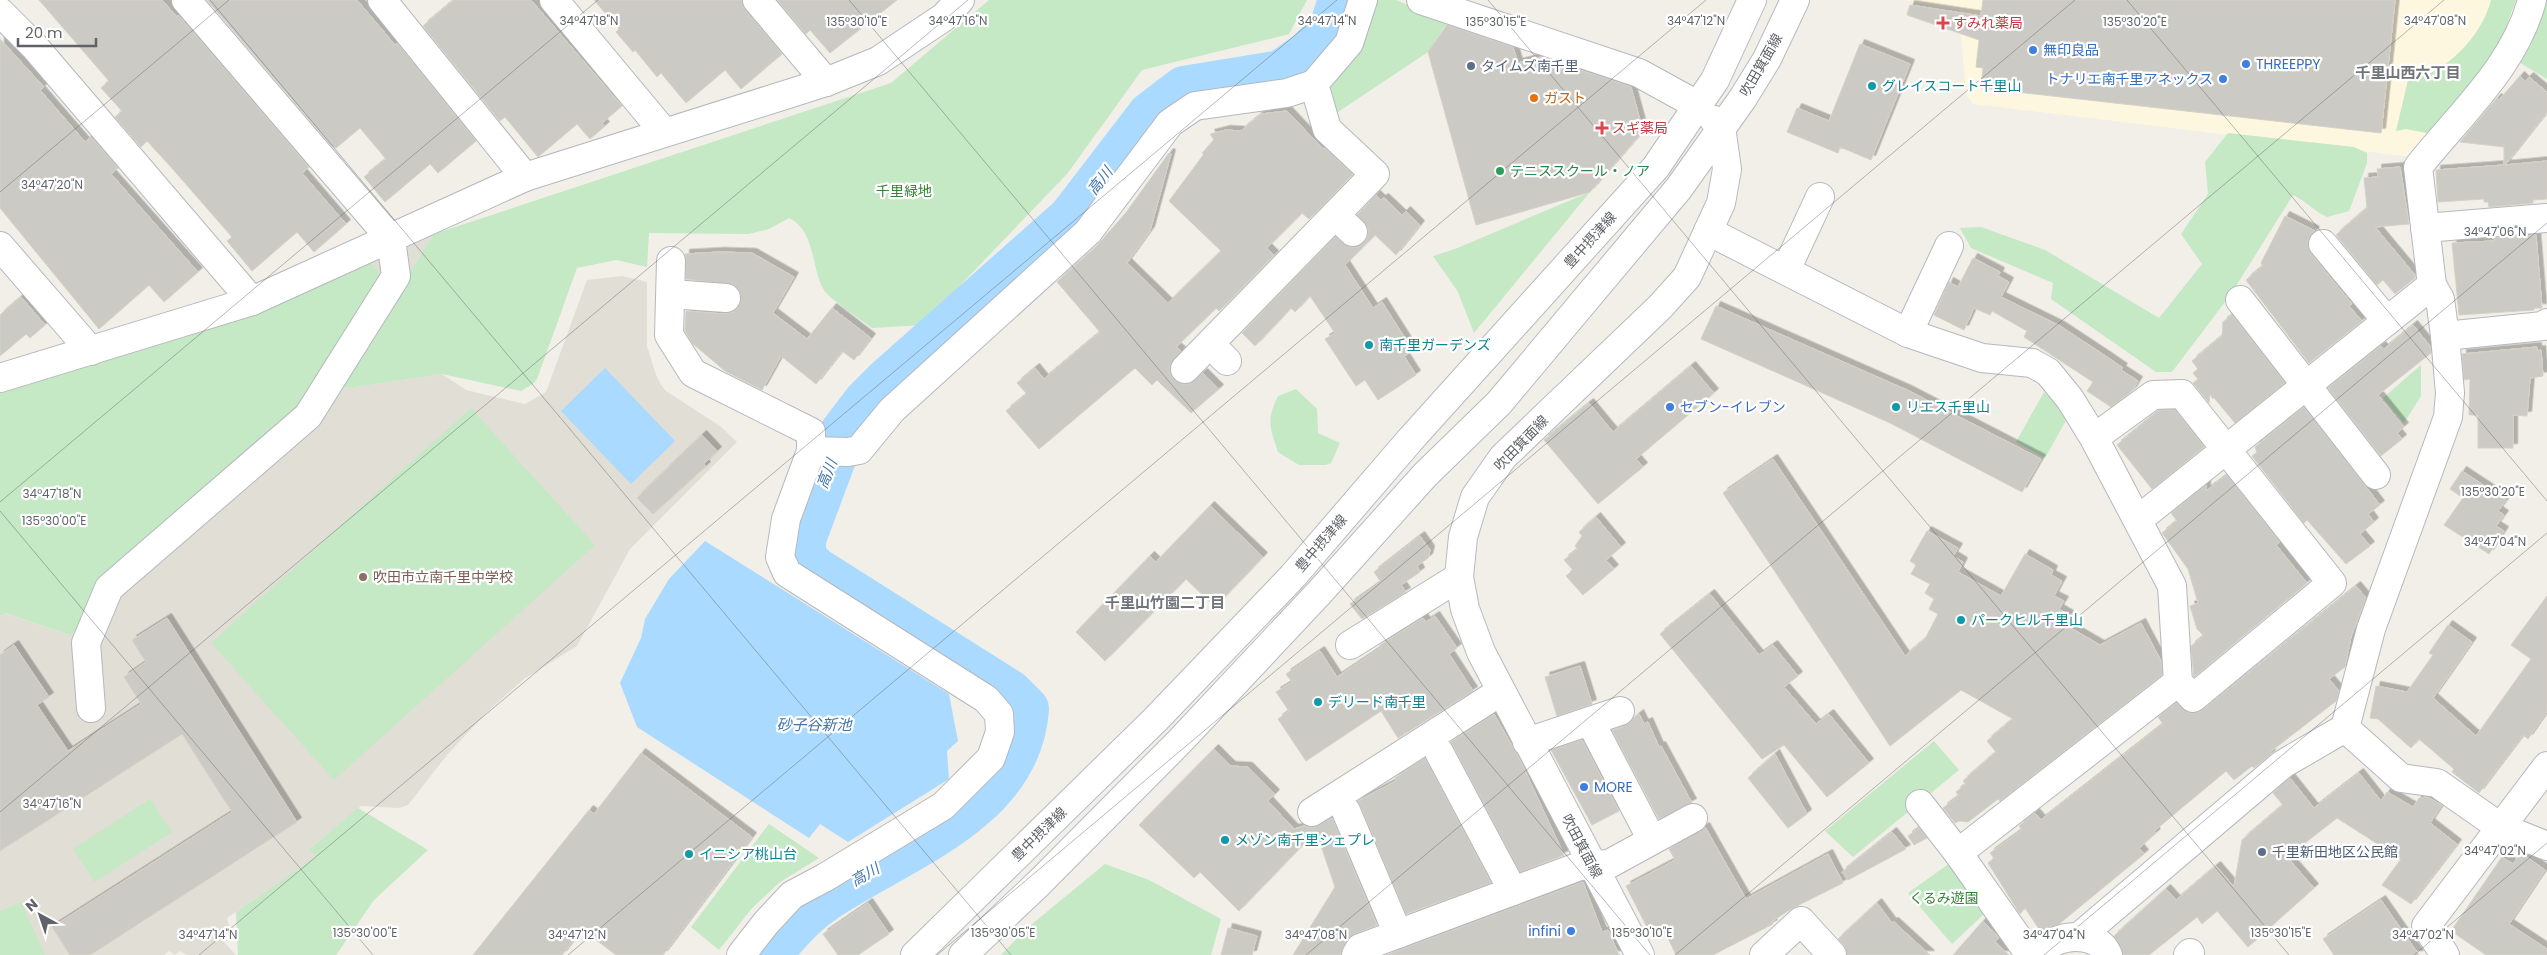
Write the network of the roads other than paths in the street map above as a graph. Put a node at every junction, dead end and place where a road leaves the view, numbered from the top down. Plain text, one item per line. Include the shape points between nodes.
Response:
1 (186, 0) edge
2 (382, 0) edge
3 (554, 0) edge
4 (757, 0) edge
5 (1363, 0) edge
6 (1421, 0) edge
7 (1752, 0) edge
8 (1795, 0) edge
9 (2532, 0) edge
10 (944, 6) edge
11 (0, 12) edge
12 (826, 82) junction
13 (1314, 84) junction
14 (1699, 106) junction
15 (1721, 127) junction
16 (664, 132) junction
17 (525, 177) junction
18 (1820, 197) dead end
19 (2547, 218) edge
20 (2425, 228) junction
21 (1708, 231) junction
22 (391, 239) junction
23 (2323, 244) dead end
24 (0, 246) edge
25 (1949, 246) dead end
26 (671, 262) dead end
27 (1786, 270) junction
28 (2432, 285) junction
29 (670, 294) junction
30 (726, 298) dead end
31 (2240, 300) dead end
32 (252, 301) junction
33 (2387, 322) junction
34 (2547, 323) edge
35 (1908, 333) junction
36 (2445, 336) junction
37 (91, 350) junction
38 (1185, 369) dead end
39 (0, 378) edge
40 (2307, 387) junction
41 (308, 416) junction
42 (2094, 438) junction
43 (2227, 449) junction
44 (814, 451) junction
45 (2376, 475) dead end
46 (2139, 519) junction
47 (198, 533) dead end
48 (1459, 577) junction
49 (1350, 645) dead end
50 (2178, 682) junction
51 (1500, 692) junction
52 (91, 708) dead end
53 (1620, 711) dead end
54 (1590, 721) junction
55 (2345, 728) junction
56 (1527, 742) junction
57 (1439, 752) dead end
58 (2547, 766) edge
59 (1920, 804) dead end
60 (1346, 810) dead end
61 (1312, 812) dead end
62 (1693, 818) dead end
63 (2500, 827) junction
64 (1652, 840) junction
65 (2547, 846) edge
66 (1958, 854) junction
67 (1592, 865) junction
68 (1513, 891) junction
69 (1398, 934) junction
70 (2079, 937) junction
71 (742, 955) edge
72 (915, 955) edge
73 (963, 955) edge
74 (1356, 955) edge
75 (1640, 955) edge
76 (1764, 955) edge
77 (1832, 955) edge
78 (2030, 955) edge
79 (2038, 955) edge
80 (2108, 955) edge
81 (2445, 955) edge

1 - 22 street
2 - 17 street
3 - 16 street
4 - 12 street
5 - 13 street via 1349,44
6 - 14 street via 1639,73
7 - 14 street via 1734,42
8 - 15 street, 吹田箕面線 via 1767,59
9 - 20 street via 2513,49 2418,167
10 - 12 street via 878,61
11 - 32 street via 34,46
12 - 16 street
13 - 38 street via 1327,129 1379,170 1344,223 1218,352
13 - 44 street via 1287,93 1195,106 1170,123 1088,232 892,410 858,450
14 - 15 street
14 - 72 street, 豊中摂津線 via 1656,167 1410,440 1293,576 1156,719
15 - 21 street, 吹田箕面線 via 1727,168 1721,203
15 - 73 street via 1679,188 1499,403 1425,475 1180,741
16 - 17 street
17 - 22 street
18 - 27 street
19 - 20 street
20 - 28 street
21 - 27 street
21 - 48 street, 吹田箕面線 via 1687,277 1660,307 1503,457 1475,498 1463,537
22 - 32 street
22 - 41 street via 396,276
23 - 33 street
24 - 37 street
25 - 35 street
26 - 29 street
27 - 35 street
28 - 33 street
28 - 36 street via 2440,299
29 - 30 street
29 - 44 street via 670,335 693,373 811,432
31 - 40 street
32 - 37 street
33 - 40 street
34 - 36 street
35 - 42 street via 1982,358 2032,363 2048,372 2070,399
36 - 55 street via 2450,393 2448,417 2371,629
37 - 39 street
40 - 43 street
40 - 45 street
41 - 47 street via 269,468
41 - 52 street via 109,588 86,643
42 - 43 street via 2153,395 2182,394
42 - 46 street
43 - 46 street
43 - 50 street via 2332,583 2193,698
44 - 71 street via 786,519 780,557 787,573 986,699 999,714 1000,732 991,758 943,806 792,894
46 - 50 street via 2172,586
48 - 49 street
48 - 51 street, 吹田箕面線 via 1465,609
50 - 66 street
51 - 56 street, 吹田箕面線
51 - 61 street
53 - 54 street
54 - 56 street
54 - 64 street
55 - 63 street via 2401,778 2437,783
55 - 70 street via 2283,764
56 - 67 street, 吹田箕面線
57 - 68 street
58 - 63 street
59 - 66 street
60 - 69 street
62 - 64 street
63 - 65 street
63 - 81 street via 2426,926
64 - 67 street via 1609,864
66 - 78 street
67 - 68 street via 1580,866
67 - 75 street, 吹田箕面線
68 - 69 street
69 - 74 street via 1360,948
70 - 79 street via 2052,943
70 - 80 street via 2096,941
76 - 77 street via 1801,921

